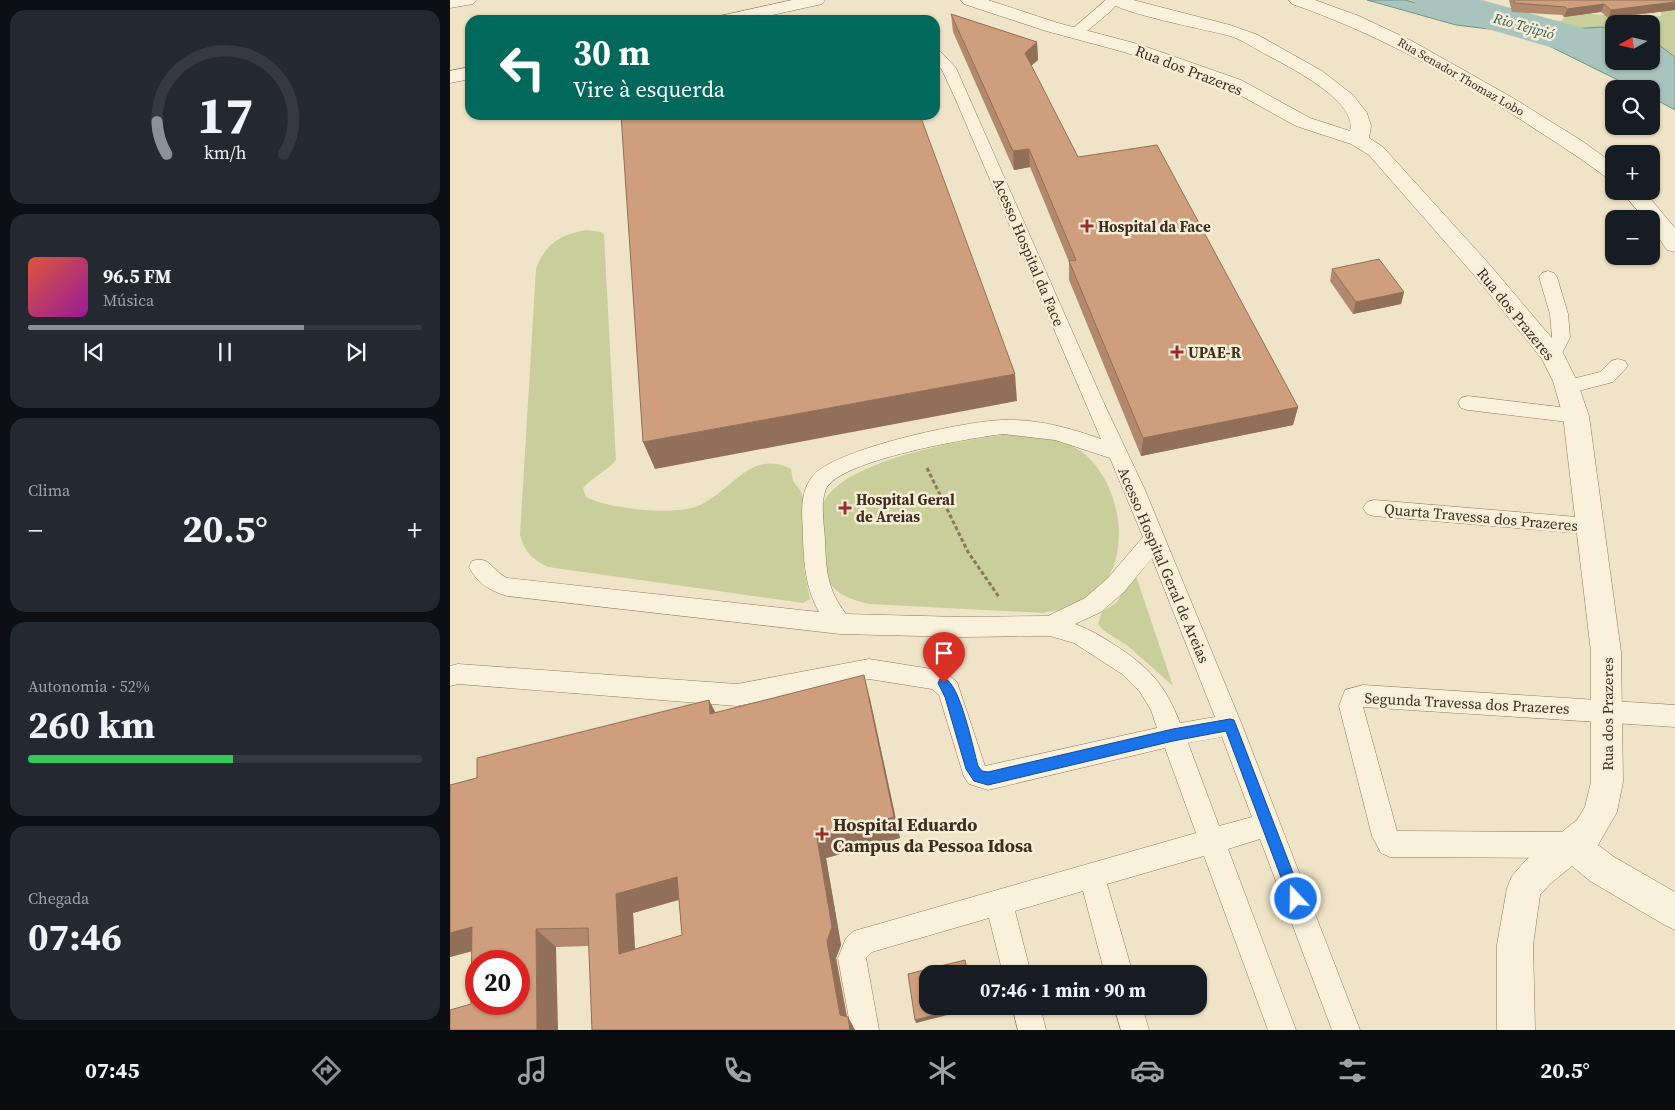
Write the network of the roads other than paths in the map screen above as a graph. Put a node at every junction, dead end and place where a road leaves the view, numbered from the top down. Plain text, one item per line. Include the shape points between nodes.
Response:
1 (467, 0) edge
2 (816, 0) edge
3 (970, 0) edge
4 (1115, 0) edge
5 (1298, 0) edge
6 (450, 3) edge
7 (748, 15) edge
8 (1076, 32) junction
9 (940, 59) edge
10 (465, 74) edge
11 (450, 76) edge
12 (1358, 140) junction
13 (1605, 168) edge
14 (1640, 200) edge
15 (1675, 245) edge
16 (1548, 277) dead end
17 (1552, 355) junction
18 (1618, 366) dead end
19 (1567, 387) junction
20 (1468, 403) dead end
21 (1576, 416) junction
22 (1116, 453) junction
23 (1374, 508) dead end
24 (1589, 526) junction
25 (1154, 540) junction
26 (480, 567) dead end
27 (840, 624) junction
28 (1050, 626) junction
29 (450, 676) edge
30 (1607, 712) junction
31 (1675, 716) edge
32 (1230, 725) junction
33 (1173, 735) junction
34 (1267, 825) junction
35 (1212, 842) junction
36 (1572, 845) junction
37 (1092, 876) junction
38 (999, 903) junction
39 (1675, 912) edge
40 (1015, 965) edge
41 (1117, 965) edge
42 (1028, 1015) edge
43 (1130, 1015) edge
44 (865, 1030) edge
45 (1032, 1030) edge
46 (1134, 1030) edge
47 (1282, 1030) edge
48 (1346, 1030) edge
49 (1516, 1030) edge

1 - 6 street
2 - 7 street
3 - 8 street, Rua dos Prazeres
4 - 8 lane
4 - 12 street via 1240,34 1312,72 1349,102 1361,129
5 - 13 street, Rua Senador Thomaz Lobo via 1373,29 1446,67 1533,119
8 - 12 street, Rua dos Prazeres via 1227,81 1303,122
9 - 22 lane, Acesso Hospital da Face via 949,68 963,98
10 - 11 street
12 - 17 street, Rua dos Prazeres via 1376,151 1482,270
14 - 15 street
16 - 17 lane via 1561,337
17 - 19 street, Rua dos Prazeres
18 - 19 lane via 1606,377
19 - 21 street, Rua dos Prazeres
20 - 21 lane
21 - 24 street, Rua dos Prazeres
22 - 25 lane, Acesso Hospital Geral de Areias via 1135,490
22 - 27 lane, Acesso Hospital Geral de Areias via 1066,435 1011,427 955,434 890,449 834,470 820,480 814,495 815,577 825,604
23 - 24 lane, Quarta Travessa dos Prazeres
24 - 30 street, Rua dos Prazeres via 1606,652
25 - 28 lane via 1116,585 1093,605
25 - 32 lane, Acesso Hospital Geral de Areias
26 - 27 lane via 495,584 508,587
27 - 28 lane
28 - 33 lane via 1082,636 1130,667 1161,705
29 - 33 lane via 458,674 737,695 869,669 924,677 938,680 949,688 972,769 978,776 988,778
30 - 31 lane, Segunda Travessa dos Prazeres
30 - 36 street, Rua dos Prazeres via 1607,782 1600,812 1589,831
30 - 36 lane, Segunda Travessa dos Prazeres via 1363,696 1353,698 1351,706 1385,836 1390,844
32 - 33 lane
32 - 34 lane, Acesso Hospital Geral de Areias
33 - 35 lane
34 - 35 lane
34 - 48 lane, Acesso Hospital Geral de Areias
35 - 37 lane
35 - 47 lane
36 - 39 street via 1602,869
36 - 49 street, Rua dos Prazeres via 1538,872 1524,888 1515,945
37 - 38 lane
37 - 41 lane
38 - 40 lane
38 - 44 lane via 860,944 852,962
42 - 45 lane
43 - 46 lane

